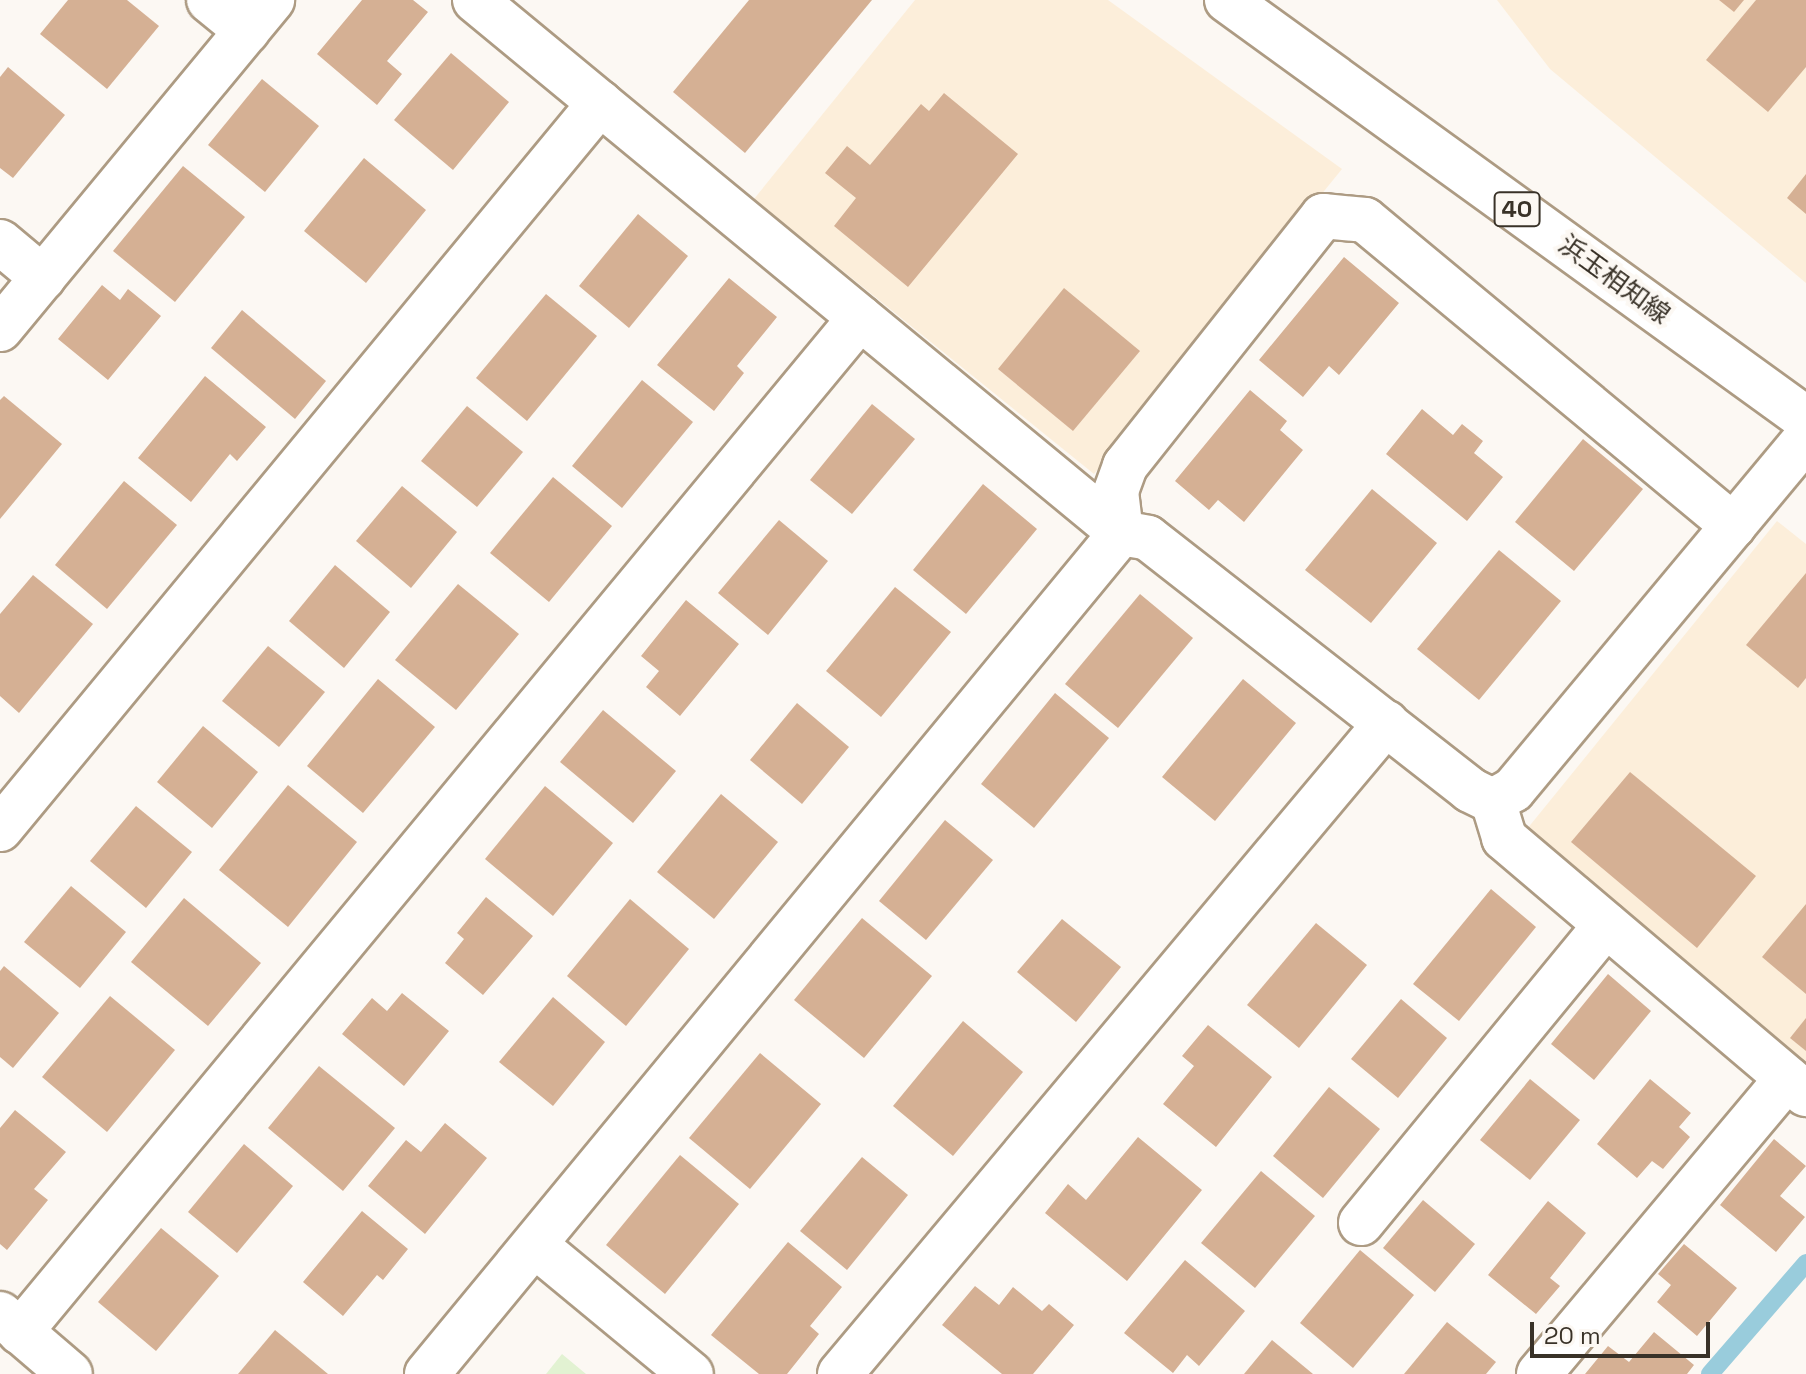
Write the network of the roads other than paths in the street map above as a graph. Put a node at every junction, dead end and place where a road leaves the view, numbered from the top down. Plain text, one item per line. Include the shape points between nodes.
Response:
1 (209, 0) edge
2 (475, 0) edge
3 (1227, 0) edge
4 (259, 15) edge
5 (600, 103) junction
6 (0, 242) edge
7 (43, 278) junction
8 (860, 318) junction
9 (0, 329) edge
10 (1806, 419) edge
11 (1806, 438) edge
12 (1733, 526) junction
13 (1121, 533) junction
14 (1386, 723) junction
15 (1493, 801) junction
16 (0, 829) edge
17 (1606, 925) junction
18 (1796, 1086) edge
19 (1361, 1223) dead end
20 (536, 1246) junction
21 (10, 1323) edge
22 (70, 1374) edge
23 (427, 1374) edge
24 (691, 1374) edge
25 (840, 1374) edge
26 (1539, 1374) edge

1 - 4 street
2 - 5 street
3 - 10 street, 浜玉相知線 / 40
4 - 7 street
5 - 8 street
5 - 16 street
6 - 7 street
7 - 9 street
8 - 13 street
8 - 21 street
11 - 12 street
12 - 13 street via 1365,220 1323,216 1125,466 1116,491
12 - 15 street via 1513,790
13 - 14 street via 1148,538
13 - 20 street
14 - 15 street via 1470,790
14 - 25 street
15 - 17 street via 1504,838
17 - 18 street
17 - 19 street
18 - 26 street
20 - 23 street
20 - 24 street
21 - 22 street

